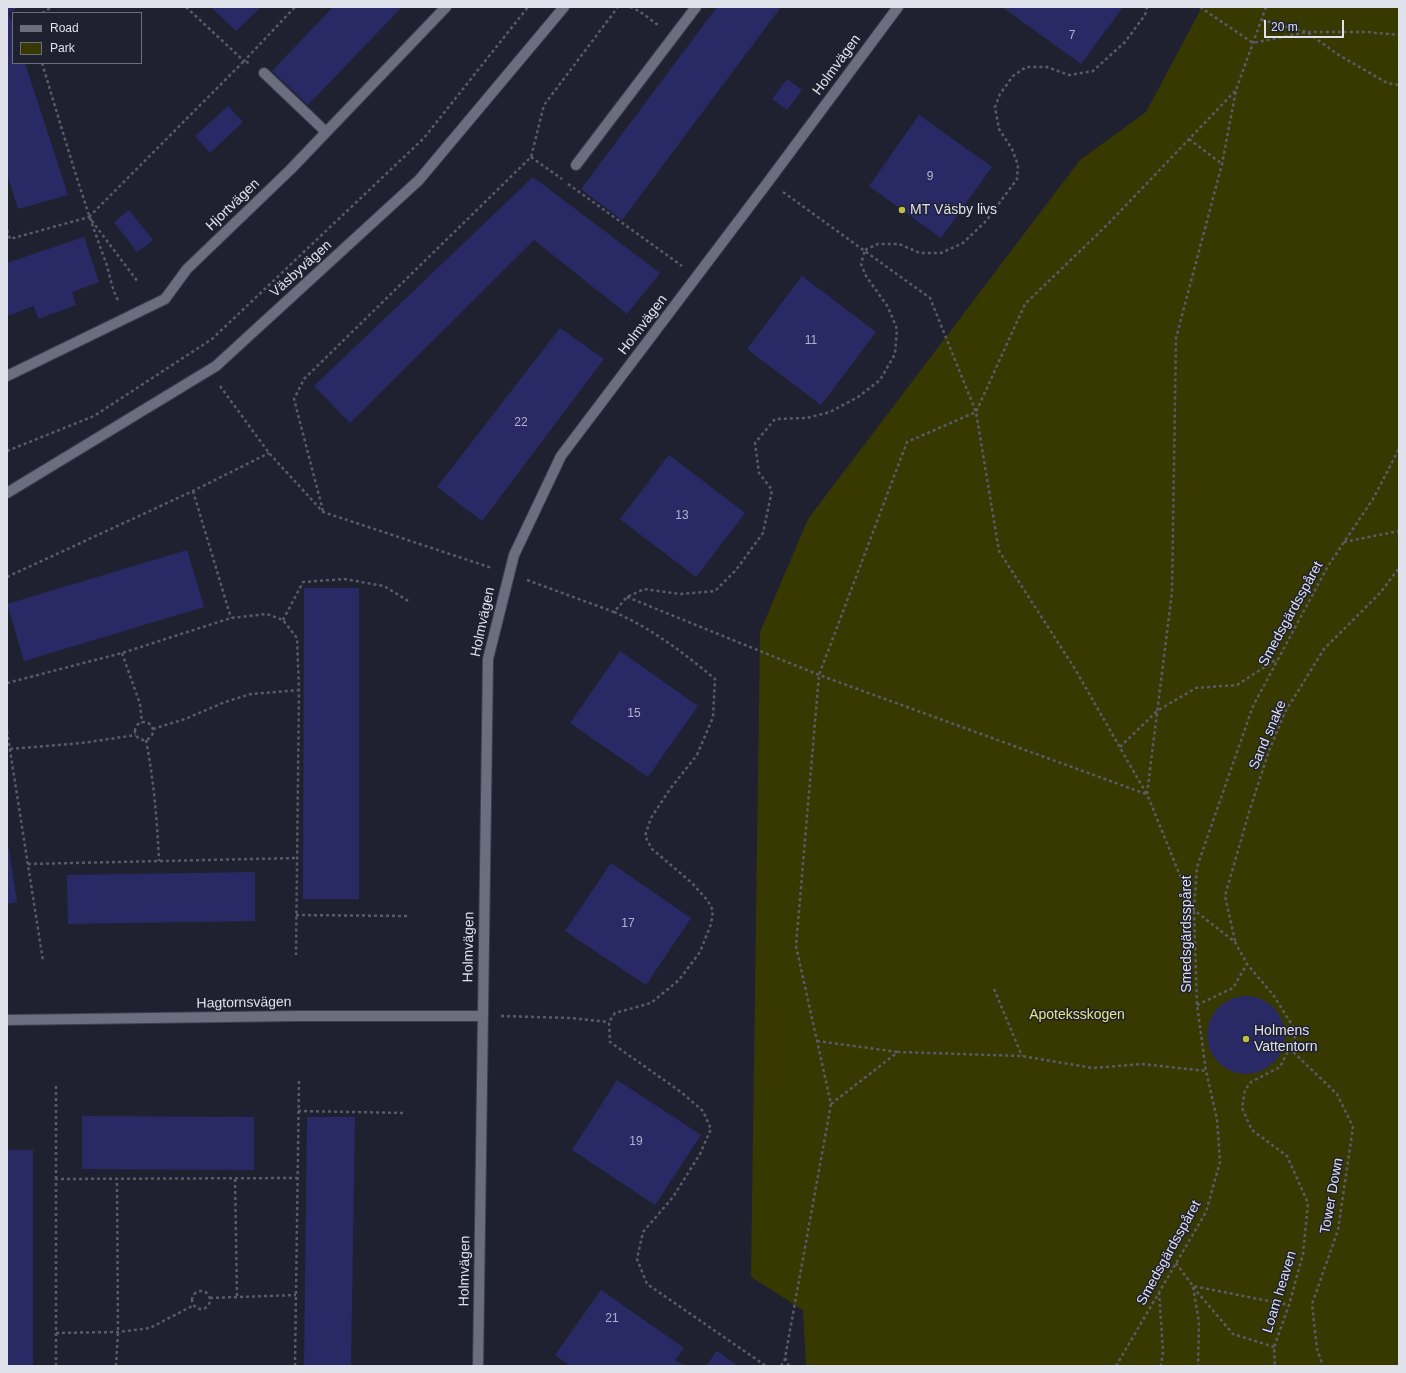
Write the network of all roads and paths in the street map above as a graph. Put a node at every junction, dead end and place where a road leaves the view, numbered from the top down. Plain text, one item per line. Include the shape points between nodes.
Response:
1 (186, 7) edge
2 (295, 7) edge
3 (446, 7) edge
4 (528, 7) edge
5 (564, 7) edge
6 (618, 7) edge
7 (630, 7) edge
8 (696, 7) edge
9 (898, 7) edge
10 (1147, 7) edge
11 (1200, 7) edge
12 (1266, 7) edge
13 (1262, 20) junction
14 (1307, 32) junction
15 (1399, 35) edge
16 (674, 37) junction
17 (1253, 43) junction
18 (244, 61) junction
19 (42, 64) edge
20 (264, 73) joint
21 (1399, 85) edge
22 (1236, 90) junction
23 (326, 132) junction
24 (1189, 139) junction
25 (531, 157) junction
26 (1222, 164) junction
27 (576, 165) dead end
28 (768, 182) junction
29 (89, 217) junction
30 (7, 230) edge
31 (9, 239) edge
32 (865, 250) junction
33 (697, 277) junction
34 (138, 282) dead end
35 (128, 318) junction
36 (7, 376) edge
37 (219, 385) dead end
38 (976, 412) junction
39 (1399, 449) edge
40 (7, 451) edge
41 (268, 453) junction
42 (193, 491) junction
43 (7, 493) edge
44 (323, 512) junction
45 (1399, 531) edge
46 (1344, 542) junction
47 (1399, 568) edge
48 (508, 573) junction
49 (7, 577) edge
50 (627, 597) junction
51 (410, 602) dead end
52 (614, 612) junction
53 (231, 618) junction
54 (284, 620) junction
55 (122, 653) junction
56 (1277, 659) junction
57 (819, 675) junction
58 (7, 683) edge
59 (299, 690) junction
60 (1157, 711) junction
61 (142, 723) junction
62 (153, 729) junction
63 (7, 731) edge
64 (136, 735) junction
65 (146, 740) junction
66 (1120, 747) junction
67 (10, 749) junction
68 (1147, 794) junction
69 (297, 858) junction
70 (159, 861) junction
71 (28, 864) junction
72 (1194, 910) junction
73 (296, 915) junction
74 (407, 916) dead end
75 (1235, 942) junction
76 (296, 955) dead end
77 (43, 962) dead end
78 (1247, 964) junction
79 (994, 989) dead end
80 (1197, 1005) junction
81 (482, 1016) junction
82 (7, 1020) edge
83 (609, 1022) junction
84 (817, 1041) junction
85 (1289, 1048) junction
86 (898, 1052) junction
87 (1022, 1056) junction
88 (1206, 1071) junction
89 (299, 1080) dead end
90 (56, 1084) dead end
91 (831, 1104) junction
92 (298, 1111) junction
93 (405, 1113) dead end
94 (297, 1178) junction
95 (56, 1179) junction
96 (116, 1179) junction
97 (235, 1179) junction
98 (1176, 1263) junction
99 (1193, 1286) junction
100 (1159, 1292) junction
101 (296, 1295) junction
102 (237, 1296) junction
103 (210, 1298) junction
104 (194, 1305) junction
105 (1289, 1305) junction
106 (118, 1332) junction
107 (56, 1333) junction
108 (1274, 1347) junction
109 (785, 1358) junction
110 (56, 1366) edge
111 (116, 1366) edge
112 (295, 1366) edge
113 (478, 1366) edge
114 (766, 1366) edge
115 (781, 1366) edge
116 (789, 1366) edge
117 (1116, 1366) edge
118 (1161, 1366) edge
119 (1198, 1366) edge
120 (1275, 1366) edge
121 (1323, 1366) edge

1 - 18 path
2 - 18 path
3 - 23 street, Hjortvägen
4 - 40 path via 424,138 212,339 94,416
5 - 43 street, Väsbyvägen via 419,180 216,366
6 - 25 path via 544,105
7 - 16 path
8 - 16 street
9 - 28 street, Holmvägen
10 - 32 path via 1145,15 1125,42 1093,72 1069,75 1047,67 1026,67 1013,76 1000,94 995,107 999,129 1012,149 1018,165 1017,179 986,221 963,243 941,253 920,253 899,244 878,244
11 - 17 path
12 - 13 path
13 - 14 path
13 - 17 path
14 - 15 path
14 - 17 path
14 - 21 path via 1337,54 1387,83
16 - 27 street
17 - 22 path
18 - 20 path
18 - 29 path
19 - 29 path
20 - 23 street
22 - 24 path
22 - 26 path
23 - 35 street, Hjortvägen via 187,269 165,299
24 - 26 path
24 - 38 path via 1108,224 1025,304
25 - 33 path
25 - 44 path via 304,379 294,399
26 - 60 path via 1176,338 1172,592
28 - 32 path
28 - 33 street, Holmvägen
29 - 31 path
29 - 34 path
29 - 35 path via 109,269 115,295
30 - 31 path
32 - 38 path via 930,298
32 - 50 path via 861,264 866,276 888,307 897,330 895,354 880,380 830,412 807,418 775,419 756,443 759,473 772,490 763,533 736,570 715,591 680,594 644,589
33 - 48 street, Holmvägen via 561,456
35 - 36 street, Hjortvägen
37 - 41 path
38 - 57 path via 907,442
38 - 66 path via 999,551 1075,669
39 - 46 path, Smedsgärdsspåret via 1372,499
41 - 42 path
41 - 44 path
42 - 49 path
42 - 53 path
44 - 48 path
45 - 46 path
46 - 56 path, Smedsgärdsspåret
47 - 75 path, Sand snake via 1380,593 1324,649 1285,712 1249,812 1225,896
48 - 52 path
48 - 81 street, Holmvägen via 488,659
50 - 52 path
50 - 57 path
51 - 54 path via 384,586 344,579 303,582
52 - 83 path via 631,619 683,652 715,679 713,717 697,755 651,818 645,836 652,849 692,883 713,911 711,924 700,952 678,980 651,1003 615,1013
53 - 54 path via 267,614
53 - 55 path
54 - 59 path via 297,638
55 - 58 path
55 - 61 path via 140,704
56 - 60 path via 1237,684 1196,688
56 - 72 path, Smedsgärdsspåret via 1253,706 1197,867
57 - 68 path
57 - 84 path via 796,946
59 - 62 path via 251,694
59 - 69 path
60 - 66 path
60 - 68 path
61 - 62 path via 150,724
61 - 64 path via 136,729
62 - 65 path via 153,735
63 - 67 path
64 - 65 path
64 - 67 path
65 - 70 path via 156,807
66 - 68 path
67 - 71 path
68 - 72 path
69 - 70 path
69 - 73 path
70 - 71 path
71 - 77 path
72 - 75 path
72 - 80 path, Smedsgärdsspåret
73 - 74 path
73 - 76 path
75 - 78 path
78 - 80 path via 1234,988
78 - 85 path via 1274,996 1297,1033
79 - 87 path
80 - 88 path, Smedsgärdsspåret
81 - 82 street, Hagtornsvägen
81 - 83 path via 570,1018
81 - 113 street, Holmvägen
83 - 114 path via 610,1042 681,1092 703,1112 711,1129 700,1154 673,1197 643,1232 637,1258 647,1284
84 - 86 path
84 - 91 path
85 - 105 path, Loam heaven via 1280,1067 1251,1082 1245,1090 1242,1108 1252,1130 1287,1156 1308,1203 1303,1254
85 - 121 path, Tower Down via 1337,1094 1353,1127 1338,1230 1312,1304 1317,1349
86 - 87 path
86 - 91 path
87 - 88 path via 1093,1068 1142,1064
88 - 98 path, Smedsgärdsspåret via 1217,1119 1220,1162 1206,1212
89 - 92 path
90 - 95 path
91 - 109 path
92 - 93 path
92 - 94 path
94 - 97 path
94 - 101 path
95 - 96 path
95 - 107 path
96 - 97 path
96 - 106 path
97 - 102 path
98 - 99 path
98 - 100 path, Smedsgärdsspåret
99 - 105 path
99 - 108 path via 1233,1334
99 - 119 path via 1199,1322
100 - 117 path, Smedsgärdsspåret
100 - 118 path via 1163,1351
101 - 102 path
101 - 112 path
102 - 103 path
103 - 104 path via 210,1304 205,1308
103 - 104 path via 207,1292 199,1291 193,1297
104 - 106 path via 150,1328
105 - 108 path, Loam heaven
106 - 107 path
106 - 111 path
107 - 110 path
108 - 120 path, Loam heaven
109 - 115 path
109 - 116 path

